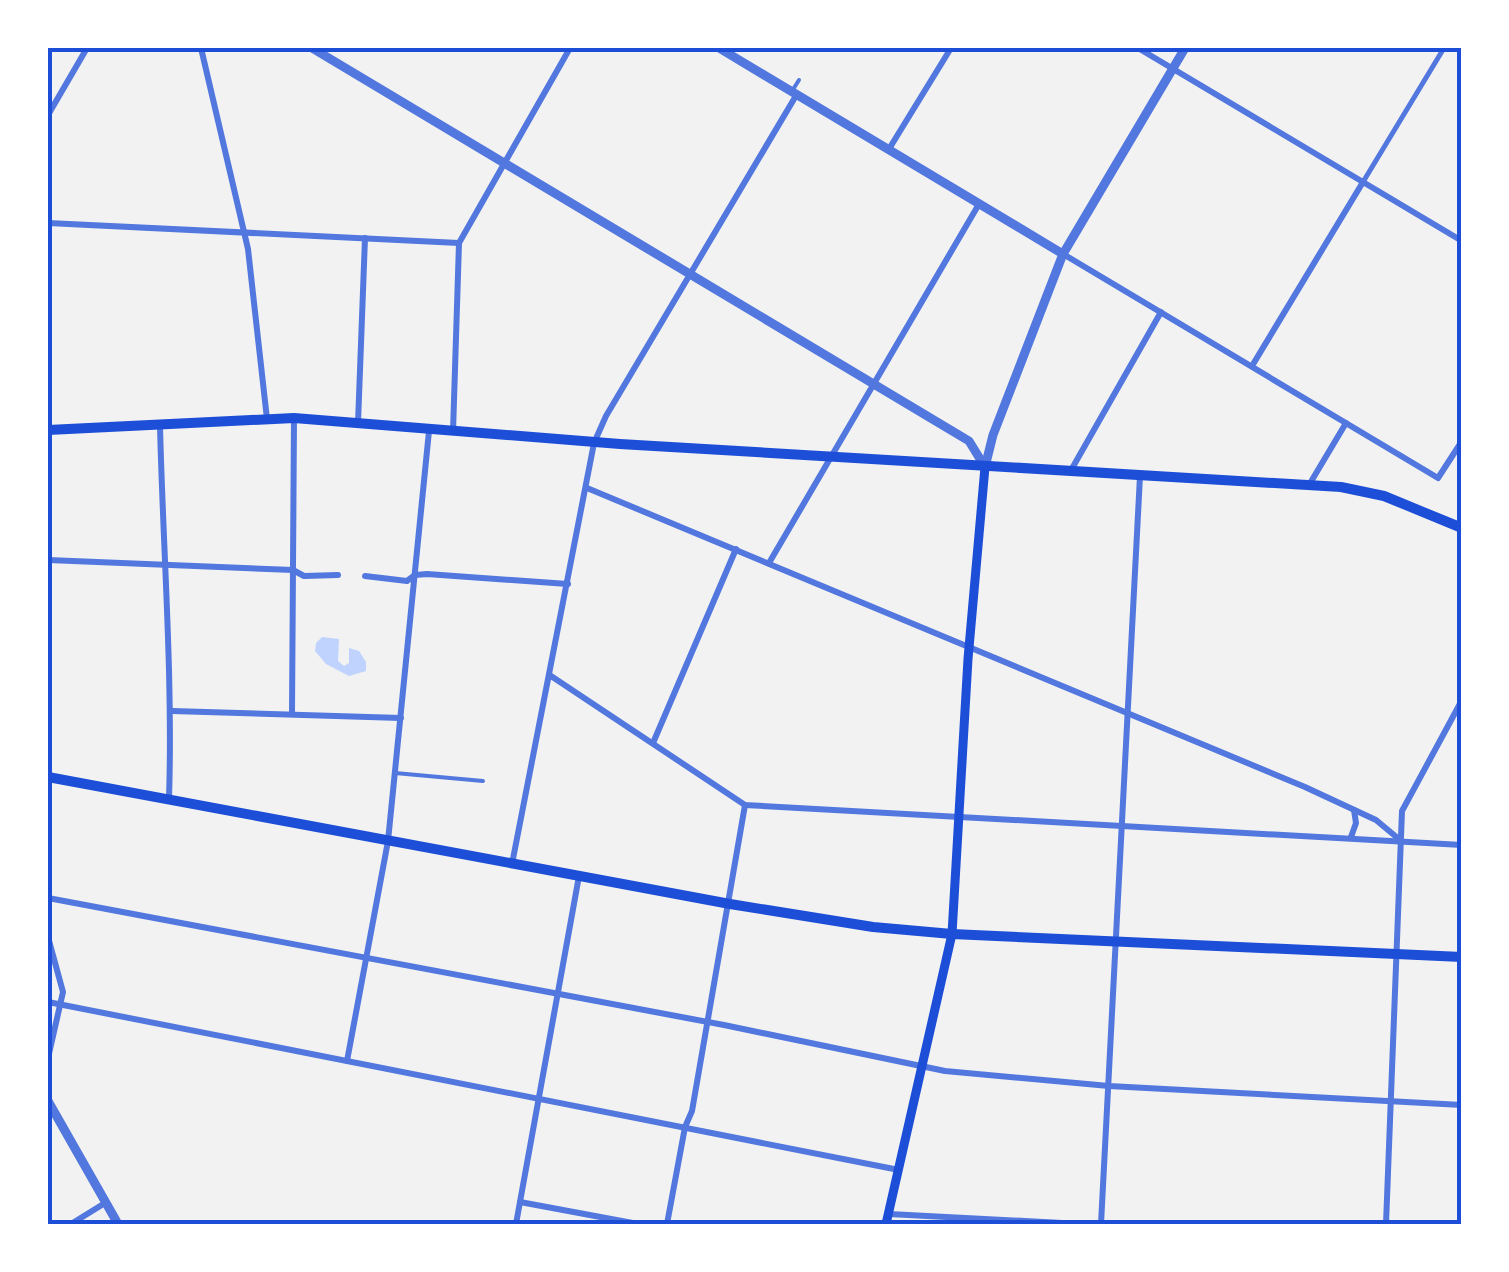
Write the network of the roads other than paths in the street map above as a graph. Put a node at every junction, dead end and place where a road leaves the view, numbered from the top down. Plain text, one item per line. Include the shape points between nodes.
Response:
1 (87, 48) edge
2 (202, 48) edge
3 (312, 48) edge
4 (570, 48) edge
5 (719, 48) edge
6 (951, 48) edge
7 (1138, 48) edge
8 (1185, 48) edge
9 (1444, 48) edge
10 (1172, 69) junction
11 (798, 80) dead end
12 (795, 93) junction
13 (48, 115) edge
14 (889, 150) junction
15 (505, 161) junction
16 (1363, 182) junction
17 (980, 204) junction
18 (48, 223) edge
19 (244, 232) junction
20 (365, 238) junction
21 (1462, 241) edge
22 (459, 243) junction
23 (1063, 254) junction
24 (689, 274) junction
25 (1161, 312) junction
26 (1252, 366) junction
27 (876, 385) junction
28 (294, 418) junction
29 (267, 420) junction
30 (1346, 423) junction
31 (160, 424) junction
32 (358, 424) junction
33 (48, 430) edge
34 (429, 431) junction
35 (453, 433) junction
36 (1462, 441) edge
37 (594, 442) junction
38 (832, 458) junction
39 (985, 467) junction
40 (1070, 472) junction
41 (1140, 476) junction
42 (1310, 485) junction
43 (587, 488) junction
44 (1462, 528) edge
45 (736, 549) junction
46 (48, 560) edge
47 (769, 563) junction
48 (163, 564) junction
49 (293, 570) junction
50 (338, 575) dead end
51 (415, 575) junction
52 (365, 576) dead end
53 (568, 584) junction
54 (969, 646) junction
55 (551, 676) junction
56 (1462, 700) edge
57 (172, 710) junction
58 (1130, 713) junction
59 (292, 714) junction
60 (401, 718) junction
61 (652, 743) junction
62 (395, 773) junction
63 (48, 777) edge
64 (483, 780) dead end
65 (170, 799) junction
66 (745, 805) junction
67 (1354, 809) junction
68 (960, 817) junction
69 (1122, 826) junction
70 (1351, 838) junction
71 (388, 840) junction
72 (1401, 841) junction
73 (1462, 845) edge
74 (512, 864) junction
75 (579, 876) junction
76 (48, 898) edge
77 (730, 904) junction
78 (952, 934) junction
79 (48, 937) edge
80 (1116, 940) junction
81 (1396, 954) junction
82 (1462, 958) edge
83 (368, 960) junction
84 (558, 996) junction
85 (48, 1002) edge
86 (60, 1005) junction
87 (708, 1022) junction
88 (48, 1058) edge
89 (347, 1061) junction
90 (923, 1067) junction
91 (1108, 1086) junction
92 (540, 1099) junction
93 (1390, 1102) junction
94 (1462, 1106) edge
95 (49, 1107) edge
96 (685, 1127) junction
97 (899, 1170) junction
98 (520, 1202) junction
99 (106, 1203) junction
100 (887, 1219) edge
101 (71, 1224) edge
102 (118, 1224) edge
103 (516, 1224) edge
104 (638, 1224) edge
105 (667, 1224) edge
106 (1081, 1224) edge
107 (1101, 1224) edge
108 (1386, 1224) edge

1 - 13 street
2 - 19 street
3 - 15 street
4 - 15 street
5 - 12 street
6 - 14 street
7 - 10 street
8 - 10 street
9 - 16 street
10 - 16 street
10 - 23 street
11 - 12 lane
12 - 14 street
12 - 24 street
14 - 17 street
15 - 22 street
15 - 24 street
16 - 21 street
16 - 26 street
17 - 23 street
17 - 27 street
18 - 19 street
19 - 20 street
19 - 29 street
20 - 22 street
20 - 32 street
22 - 35 street
23 - 25 street
23 - 39 street
24 - 27 street
24 - 37 street
25 - 26 street
25 - 40 street
26 - 30 street
27 - 38 street
27 - 39 street via 969,441
28 - 29 main road
28 - 32 main road
28 - 49 street
29 - 31 main road
30 - 36 street via 1438,478
30 - 42 street
31 - 33 main road
31 - 48 street
32 - 34 main road
34 - 35 main road
34 - 51 street
35 - 37 main road
37 - 38 main road
37 - 43 street
38 - 39 main road
38 - 47 street
39 - 40 main road
39 - 54 main road
40 - 41 main road
41 - 42 main road
41 - 58 street
42 - 44 main road via 1384,496
43 - 45 street
43 - 53 street
45 - 47 street
45 - 61 street
46 - 48 street
47 - 54 street
48 - 49 street
48 - 57 street
49 - 50 street
49 - 59 street
51 - 52 street via 407,581
51 - 53 street
51 - 60 street
53 - 55 street
54 - 58 street
54 - 68 main road
55 - 61 street
55 - 74 street
56 - 72 street via 1402,811
57 - 59 street
57 - 65 street
58 - 67 street
58 - 69 street
59 - 60 street
60 - 62 street
61 - 66 street
62 - 64 lane
62 - 71 street
63 - 65 main road
65 - 71 main road
66 - 68 street
66 - 77 street
67 - 70 street
67 - 72 street
68 - 69 street
68 - 78 main road
69 - 70 street
69 - 80 street
70 - 72 street
71 - 74 main road
71 - 83 street
72 - 73 street
72 - 81 street
74 - 75 main road
75 - 77 main road
75 - 84 street
76 - 83 street
77 - 78 main road
77 - 87 street
78 - 80 main road
78 - 90 main road
79 - 86 street via 63,992
80 - 81 main road
80 - 91 street
81 - 82 main road
81 - 93 street
83 - 84 street
83 - 89 street
84 - 87 street
84 - 92 street
85 - 86 street
86 - 88 street
86 - 89 street
87 - 90 street
87 - 96 street
89 - 92 street
90 - 91 street
90 - 97 main road
91 - 93 street
91 - 107 street
92 - 96 street
92 - 98 street
93 - 94 street
93 - 108 street
95 - 99 street
96 - 97 street
96 - 105 street
97 - 100 main road
98 - 103 street
98 - 104 street
99 - 101 street
99 - 102 street
100 - 106 street

